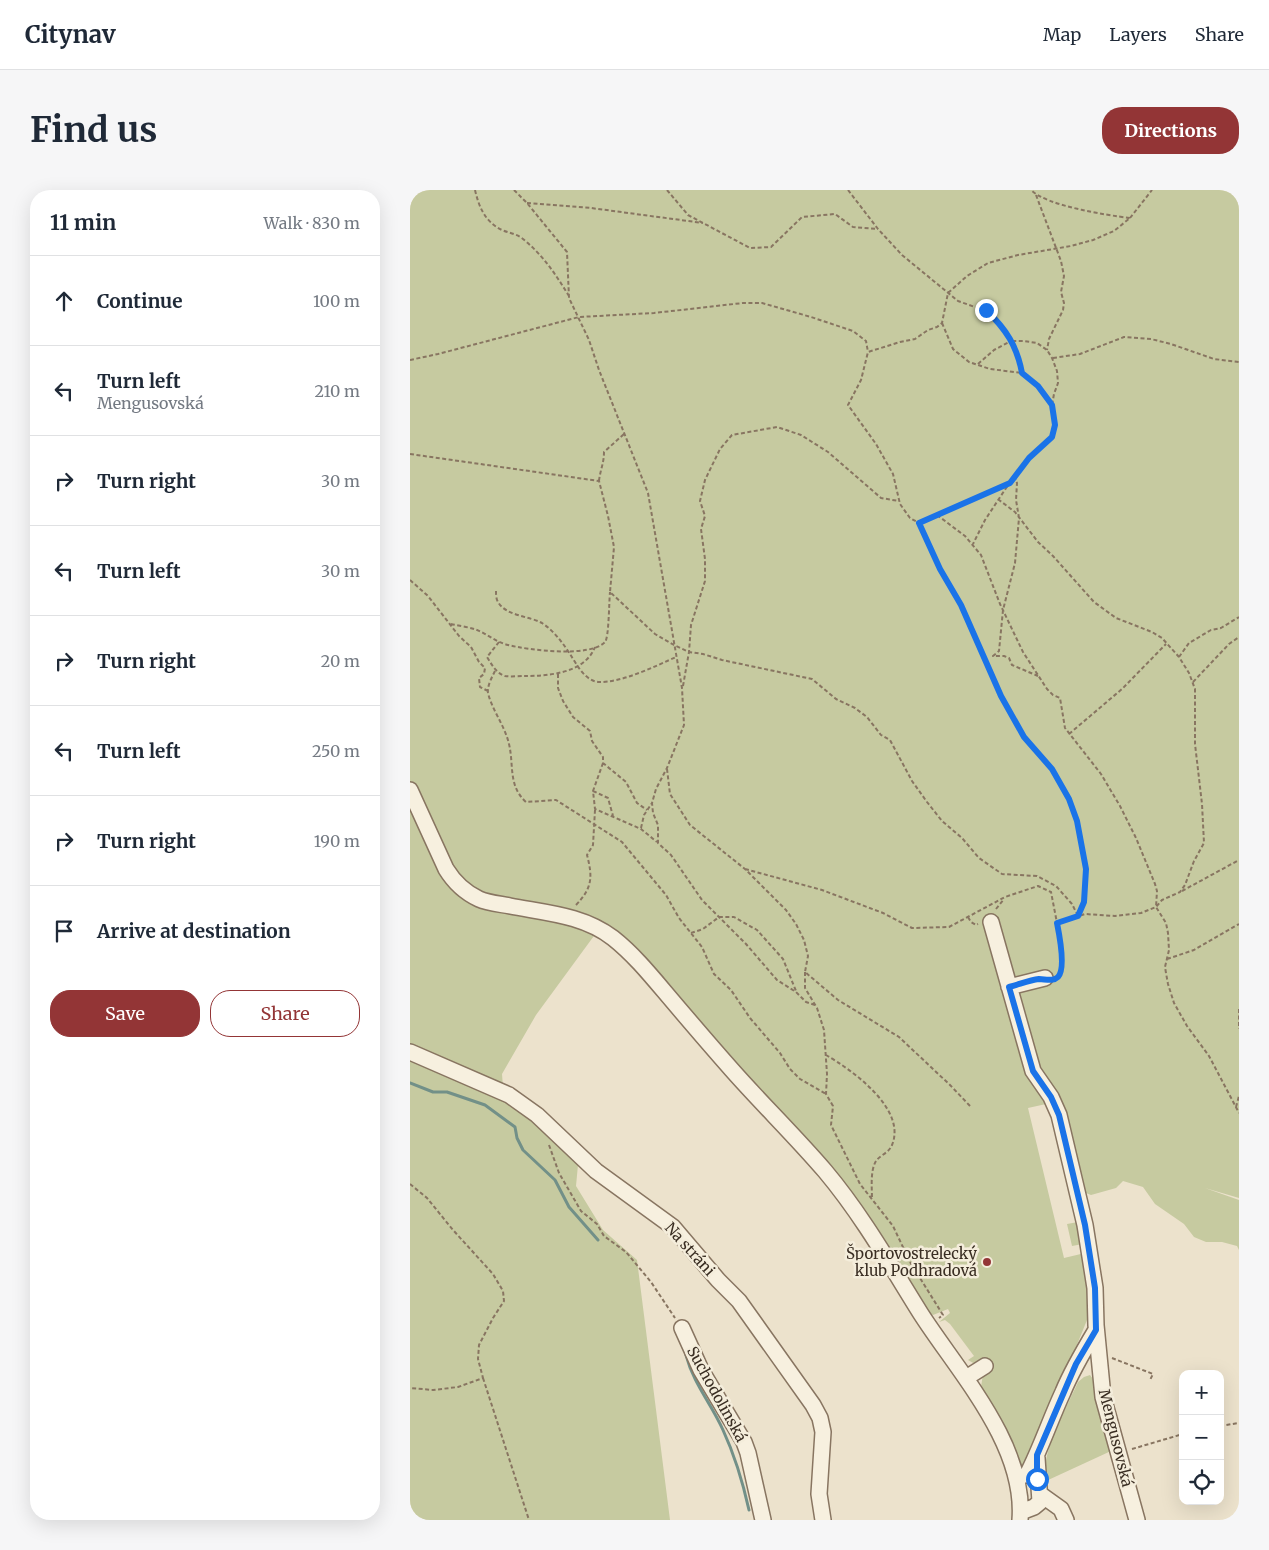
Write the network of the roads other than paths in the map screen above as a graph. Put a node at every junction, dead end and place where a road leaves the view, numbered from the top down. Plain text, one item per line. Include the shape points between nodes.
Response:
1 (410, 790) edge
2 (988, 922) road end
3 (1042, 978) road end
4 (1009, 987) junction
5 (410, 1052) edge
6 (682, 1328) road end
7 (1096, 1330) junction
8 (984, 1366) dead end
9 (1100, 1371) junction
10 (1071, 1374) junction
11 (966, 1378) junction
12 (1027, 1477) junction
13 (1029, 1508) edge
14 (1063, 1514) edge
15 (763, 1520) edge
16 (823, 1520) edge
17 (1137, 1520) edge

1 - 11 street via 446,869 460,887 481,900 580,920 612,937 639,962 732,1071 824,1169
2 - 4 street, Mengusovská
3 - 4 street
4 - 7 street, Mengusovská via 1033,1071 1059,1115 1085,1225 1095,1288
5 - 16 street, Na stráni via 509,1095 538,1115 596,1171 672,1227 739,1301 820,1418 823,1432 819,1494
6 - 15 street, Suchodolinská via 701,1370 744,1442
7 - 9 street, Mengusovská
7 - 10 street
8 - 11 street
9 - 10 street via 1088,1366
9 - 17 street, Mengusovská via 1103,1397
10 - 12 street
11 - 12 street
12 - 13 street
12 - 13 street
13 - 14 street

